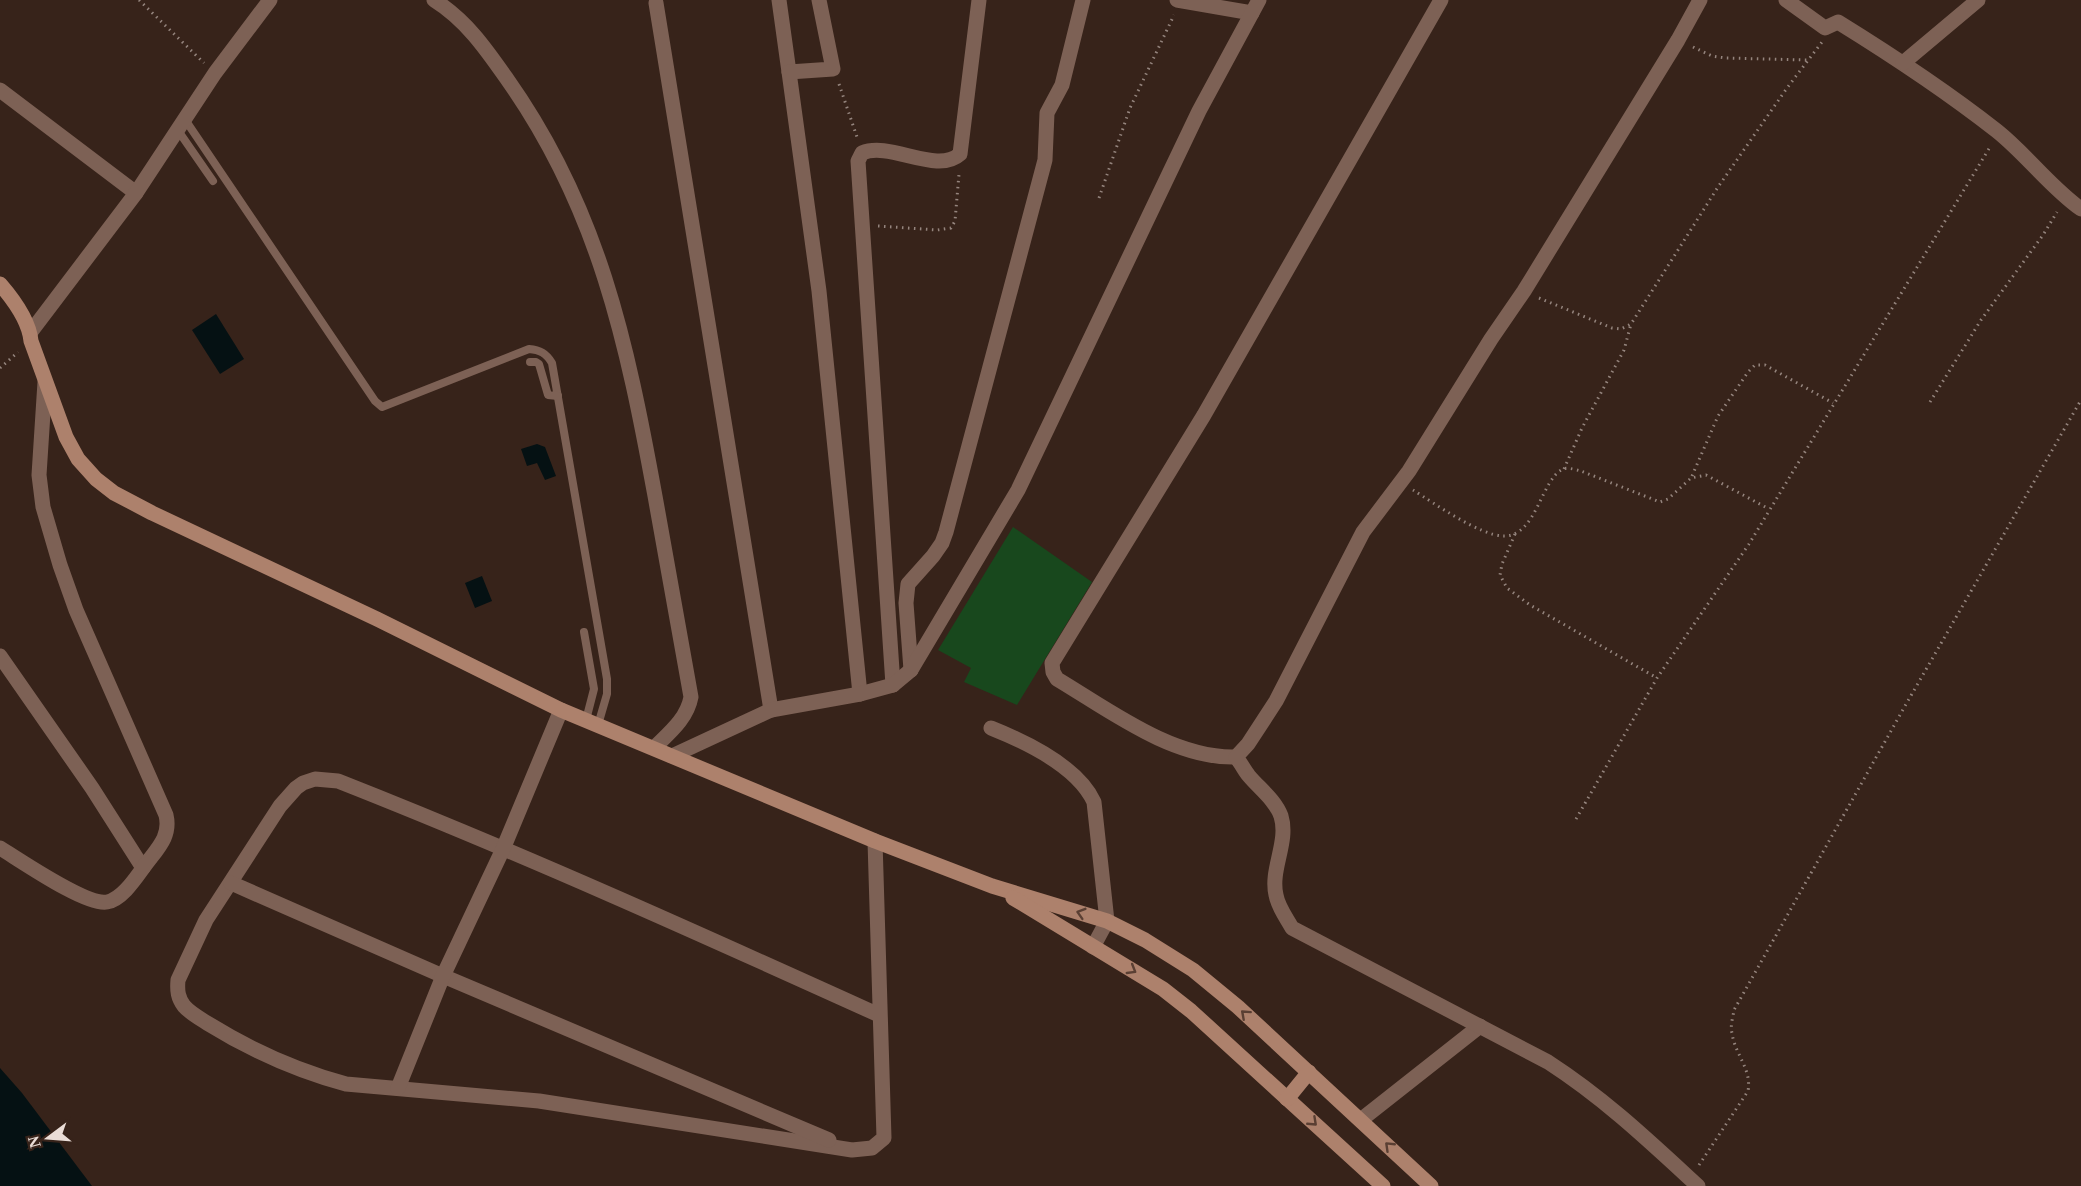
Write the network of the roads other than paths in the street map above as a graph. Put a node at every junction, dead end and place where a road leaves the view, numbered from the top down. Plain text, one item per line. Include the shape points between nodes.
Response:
1 (270, 0) edge
2 (434, 0) edge
3 (779, 0) edge
4 (819, 0) edge
5 (979, 0) edge
6 (1083, 0) edge
7 (1179, 0) edge
8 (1441, 0) edge
9 (1700, 0) edge
10 (1785, 0) edge
11 (1978, 0) edge
12 (656, 3) dead end
13 (1255, 6) edge
14 (1903, 63) junction
15 (789, 72) junction
16 (0, 90) edge
17 (180, 124) junction
18 (213, 181) dead end
19 (136, 192) junction
20 (2081, 209) edge
21 (0, 284) edge
22 (31, 337) junction
23 (530, 362) dead end
24 (45, 382) junction
25 (558, 396) junction
26 (584, 632) dead end
27 (0, 656) edge
28 (911, 670) junction
29 (893, 685) junction
30 (860, 694) junction
31 (561, 710) junction
32 (771, 710) junction
33 (592, 722) junction
34 (991, 728) dead end
35 (654, 748) junction
36 (672, 756) junction
37 (1236, 757) junction
38 (875, 841) junction
39 (0, 848) edge
40 (503, 849) junction
41 (143, 868) junction
42 (231, 883) junction
43 (992, 886) junction
44 (1107, 921) junction
45 (1094, 947) junction
46 (443, 976) junction
47 (879, 1015) junction
48 (1480, 1026) junction
49 (1309, 1072) junction
50 (398, 1089) junction
51 (1287, 1099) junction
52 (1362, 1119) junction
53 (852, 1150) junction
54 (1694, 1182) edge
55 (1383, 1186) edge
56 (1431, 1186) edge

1 - 17 street
2 - 35 street via 471,30 534,116 579,206 615,309 639,405 691,697 684,716
3 - 15 street
4 - 15 street via 833,69
5 - 29 street via 960,154 942,160 873,150 862,153 858,161
6 - 28 street via 1062,85 1047,113 1045,160 946,532 933,556 908,584
7 - 13 street
8 - 37 street via 1204,416 1052,663 1057,679 1155,737 1203,755
9 - 37 street via 1524,291 1400,483 1363,532 1276,701
10 - 14 street via 1825,28 1838,22
11 - 14 street
12 - 32 street
13 - 28 street via 1199,111 1018,490
14 - 20 street via 1999,133
15 - 30 street via 819,291
16 - 19 street
17 - 18 lane
17 - 19 street
17 - 25 lane via 378,405 386,407 529,349 548,356
19 - 22 street
21 - 22 street via 15,303
22 - 24 street
23 - 25 lane via 539,364 548,395
24 - 31 street via 78,459 114,493
24 - 41 street via 39,475 60,565 168,822 164,841
25 - 33 lane via 607,679 607,694
26 - 33 lane via 594,689
27 - 41 street
28 - 29 street
29 - 30 street
30 - 32 street
31 - 33 street
31 - 40 street
32 - 36 street
33 - 35 street
34 - 44 street via 1059,764 1088,790 1094,802
35 - 36 street
36 - 38 street
37 - 48 street via 1274,803 1281,818 1275,893 1292,928
38 - 43 street
38 - 47 street
39 - 41 street via 58,884 98,902 119,896
40 - 42 street via 338,780 315,779 296,788 280,806
40 - 46 street
40 - 47 street
42 - 46 street
42 - 50 street via 206,920 178,980 178,998 184,1007 225,1034 322,1078
44 -> 43 street
43 - 45 street
44 - 45 street
49 -> 44 street via 1193,970 1164,950
45 -> 51 street via 1191,1011
46 - 50 street
46 - 53 street
47 - 53 street via 884,1138 872,1148
48 - 52 street
48 - 54 street via 1587,1088
49 - 51 street
49 - 52 street
50 - 53 street via 539,1101
51 -> 55 street
56 -> 52 street

